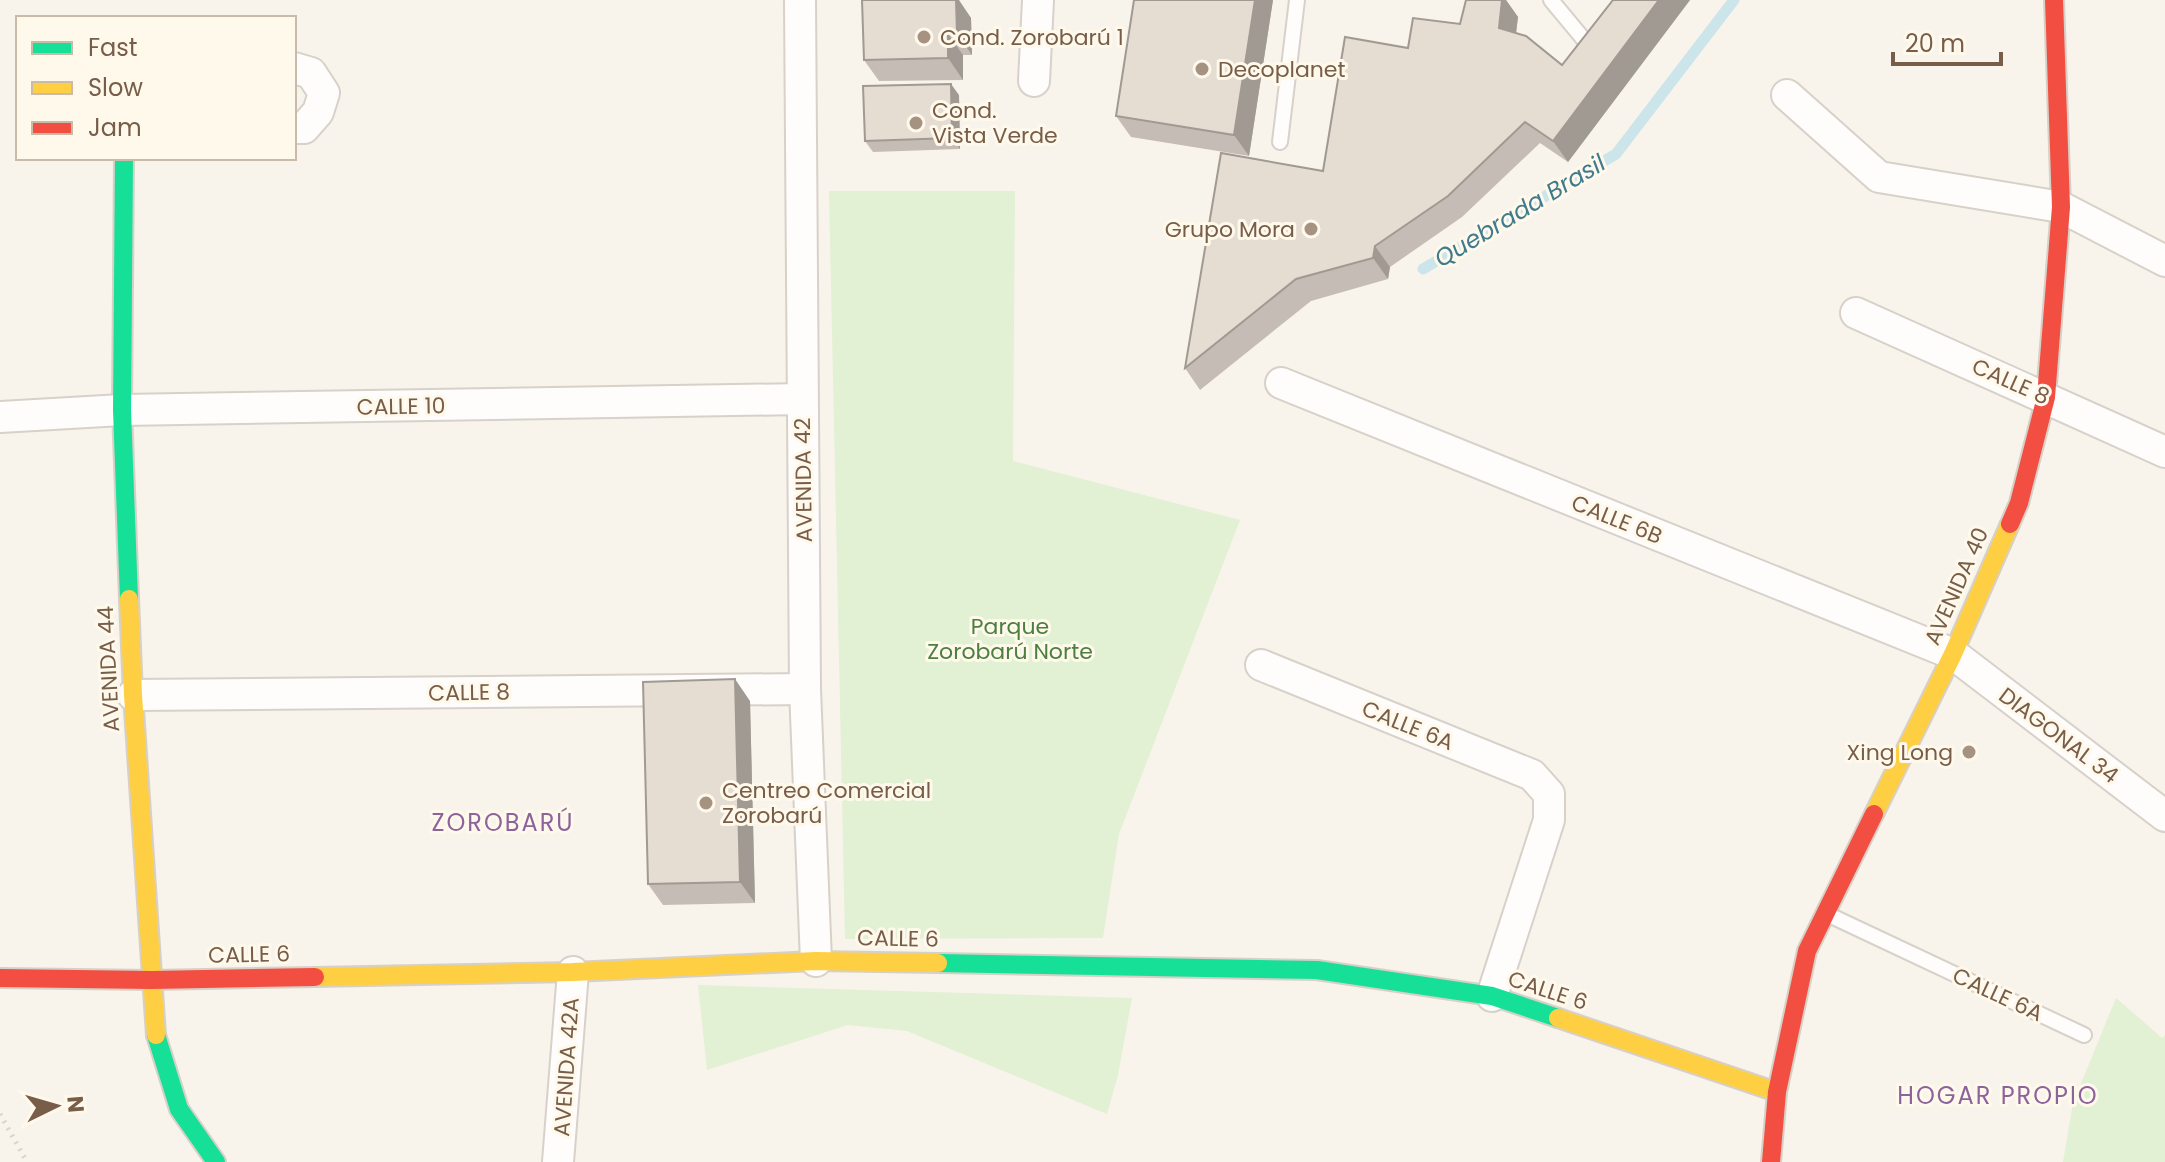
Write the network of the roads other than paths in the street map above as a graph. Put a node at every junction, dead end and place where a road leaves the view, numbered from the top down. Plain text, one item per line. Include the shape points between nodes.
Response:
1 (800, 0) edge
2 (1038, 0) edge
3 (1297, 0) edge
4 (1551, 0) edge
5 (2054, 0) edge
6 (1590, 47) edge
7 (296, 69) edge
8 (1034, 81) dead end
9 (1787, 95) dead end
10 (296, 128) edge
11 (1280, 142) dead end
12 (124, 160) edge
13 (2061, 207) junction
14 (2165, 261) edge
15 (1856, 313) dead end
16 (1281, 383) dead end
17 (2046, 397) junction
18 (802, 399) junction
19 (122, 410) junction
20 (0, 417) edge
21 (2165, 452) edge
22 (1953, 654) junction
23 (1261, 665) dead end
24 (805, 689) junction
25 (133, 695) junction
26 (2165, 816) edge
27 (1825, 913) junction
28 (816, 961) junction
29 (573, 972) junction
30 (0, 978) edge
31 (152, 980) junction
32 (1492, 996) junction
33 (2084, 1035) dead end
34 (1777, 1092) junction
35 (216, 1162) edge
36 (558, 1162) edge
37 (1771, 1162) edge

1 - 18 street, AVENIDA 42
2 - 8 street
3 - 11 lane
4 - 6 lane
5 - 13 street, AVENIDA 40
7 - 10 street via 311,73 324,93 318,112 304,128
9 - 13 street via 1879,177
12 - 19 street, AVENIDA 44
13 - 14 street
13 - 17 street, AVENIDA 40
15 - 17 street, CALLE 8
16 - 22 street, CALLE 6B
17 - 21 street, CALLE 8
17 - 22 street, AVENIDA 40 via 2019,503
18 - 19 street, CALLE 10
18 - 24 street, AVENIDA 42
19 - 20 street, CALLE 10
19 - 25 street, AVENIDA 44
22 - 26 street, DIAGONAL 34
22 - 27 street, AVENIDA 40
23 - 32 street, CALLE 6A via 1532,775 1549,794 1549,820
24 - 25 street, CALLE 8
24 - 28 street, AVENIDA 42
25 - 31 street, AVENIDA 44
27 - 33 lane, CALLE 6A
27 - 34 street, AVENIDA 40 via 1807,951
28 - 29 street, CALLE 6
28 - 32 street, CALLE 6 via 1317,970
29 - 31 street, CALLE 6
29 - 36 street, AVENIDA 42A
30 - 31 street, CALLE 6
31 - 35 street, AVENIDA 44 via 156,1040 179,1109
32 - 34 street, CALLE 6
34 - 37 street, AVENIDA 40

